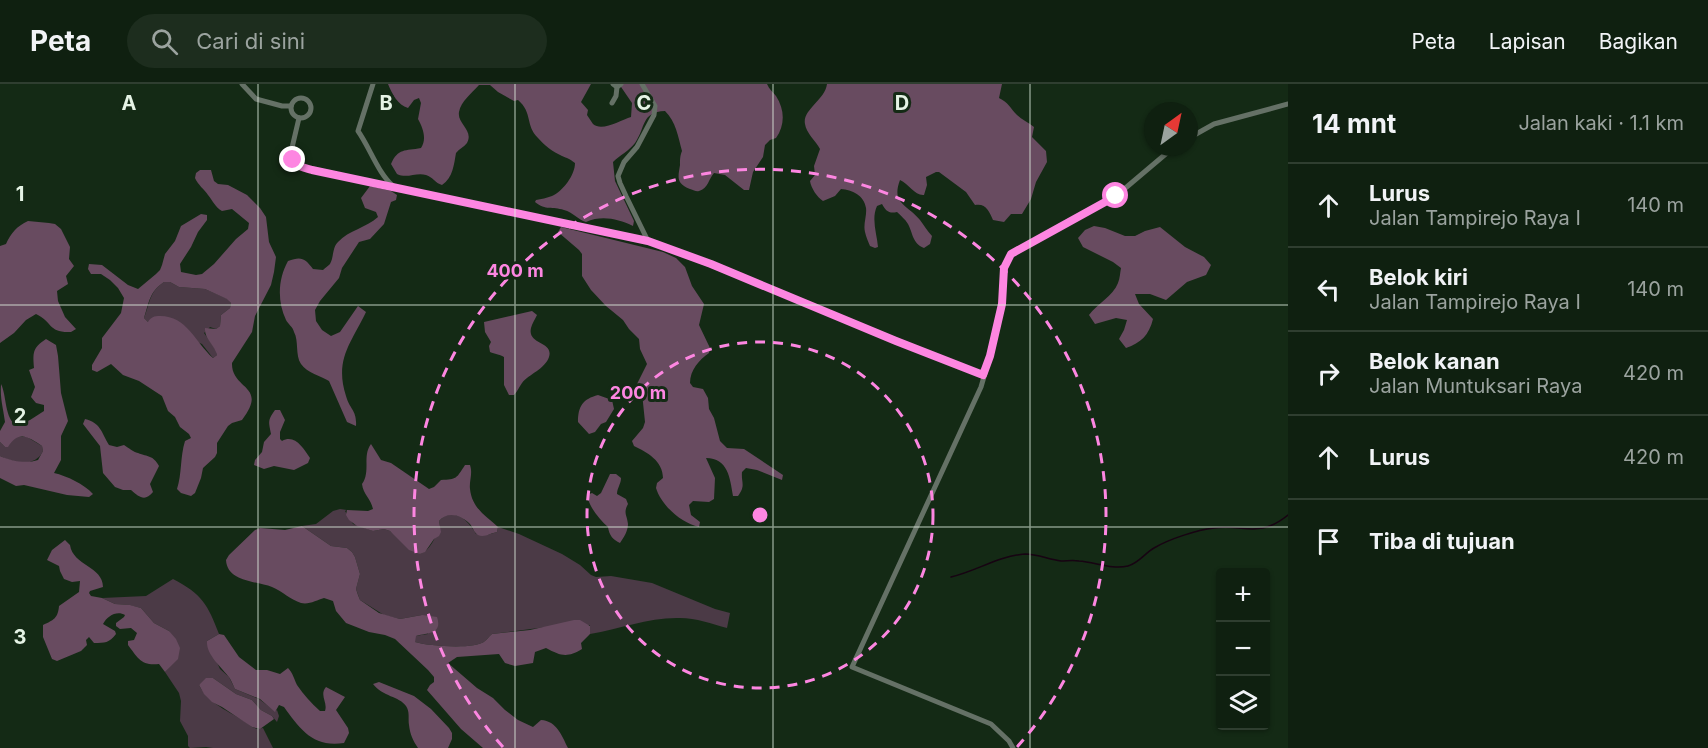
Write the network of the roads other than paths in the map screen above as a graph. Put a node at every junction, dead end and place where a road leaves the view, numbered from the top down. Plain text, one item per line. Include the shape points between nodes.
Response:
1 (242, 84) edge
2 (373, 84) edge
3 (642, 84) edge
4 (617, 85) edge
5 (612, 103) dead end
6 (1288, 104) edge
7 (291, 106) junction
8 (299, 118) junction
9 (1198, 133) edge
10 (1163, 156) edge
11 (393, 186) junction
12 (648, 241) junction
13 (983, 375) junction
14 (1013, 748) edge

1 - 7 street via 256,99
2 - 11 street via 358,131 384,178
3 - 12 street via 655,106 654,115 618,176
4 - 5 street
6 - 9 street via 1214,124
7 - 8 street via 292,113
7 - 8 street via 300,98 310,103 309,114
8 - 11 street via 291,152 295,164
10 - 13 street via 1116,196 1011,254 1004,268 1002,304
11 - 12 street
12 - 13 street
13 - 14 street via 981,387 852,668 992,724

